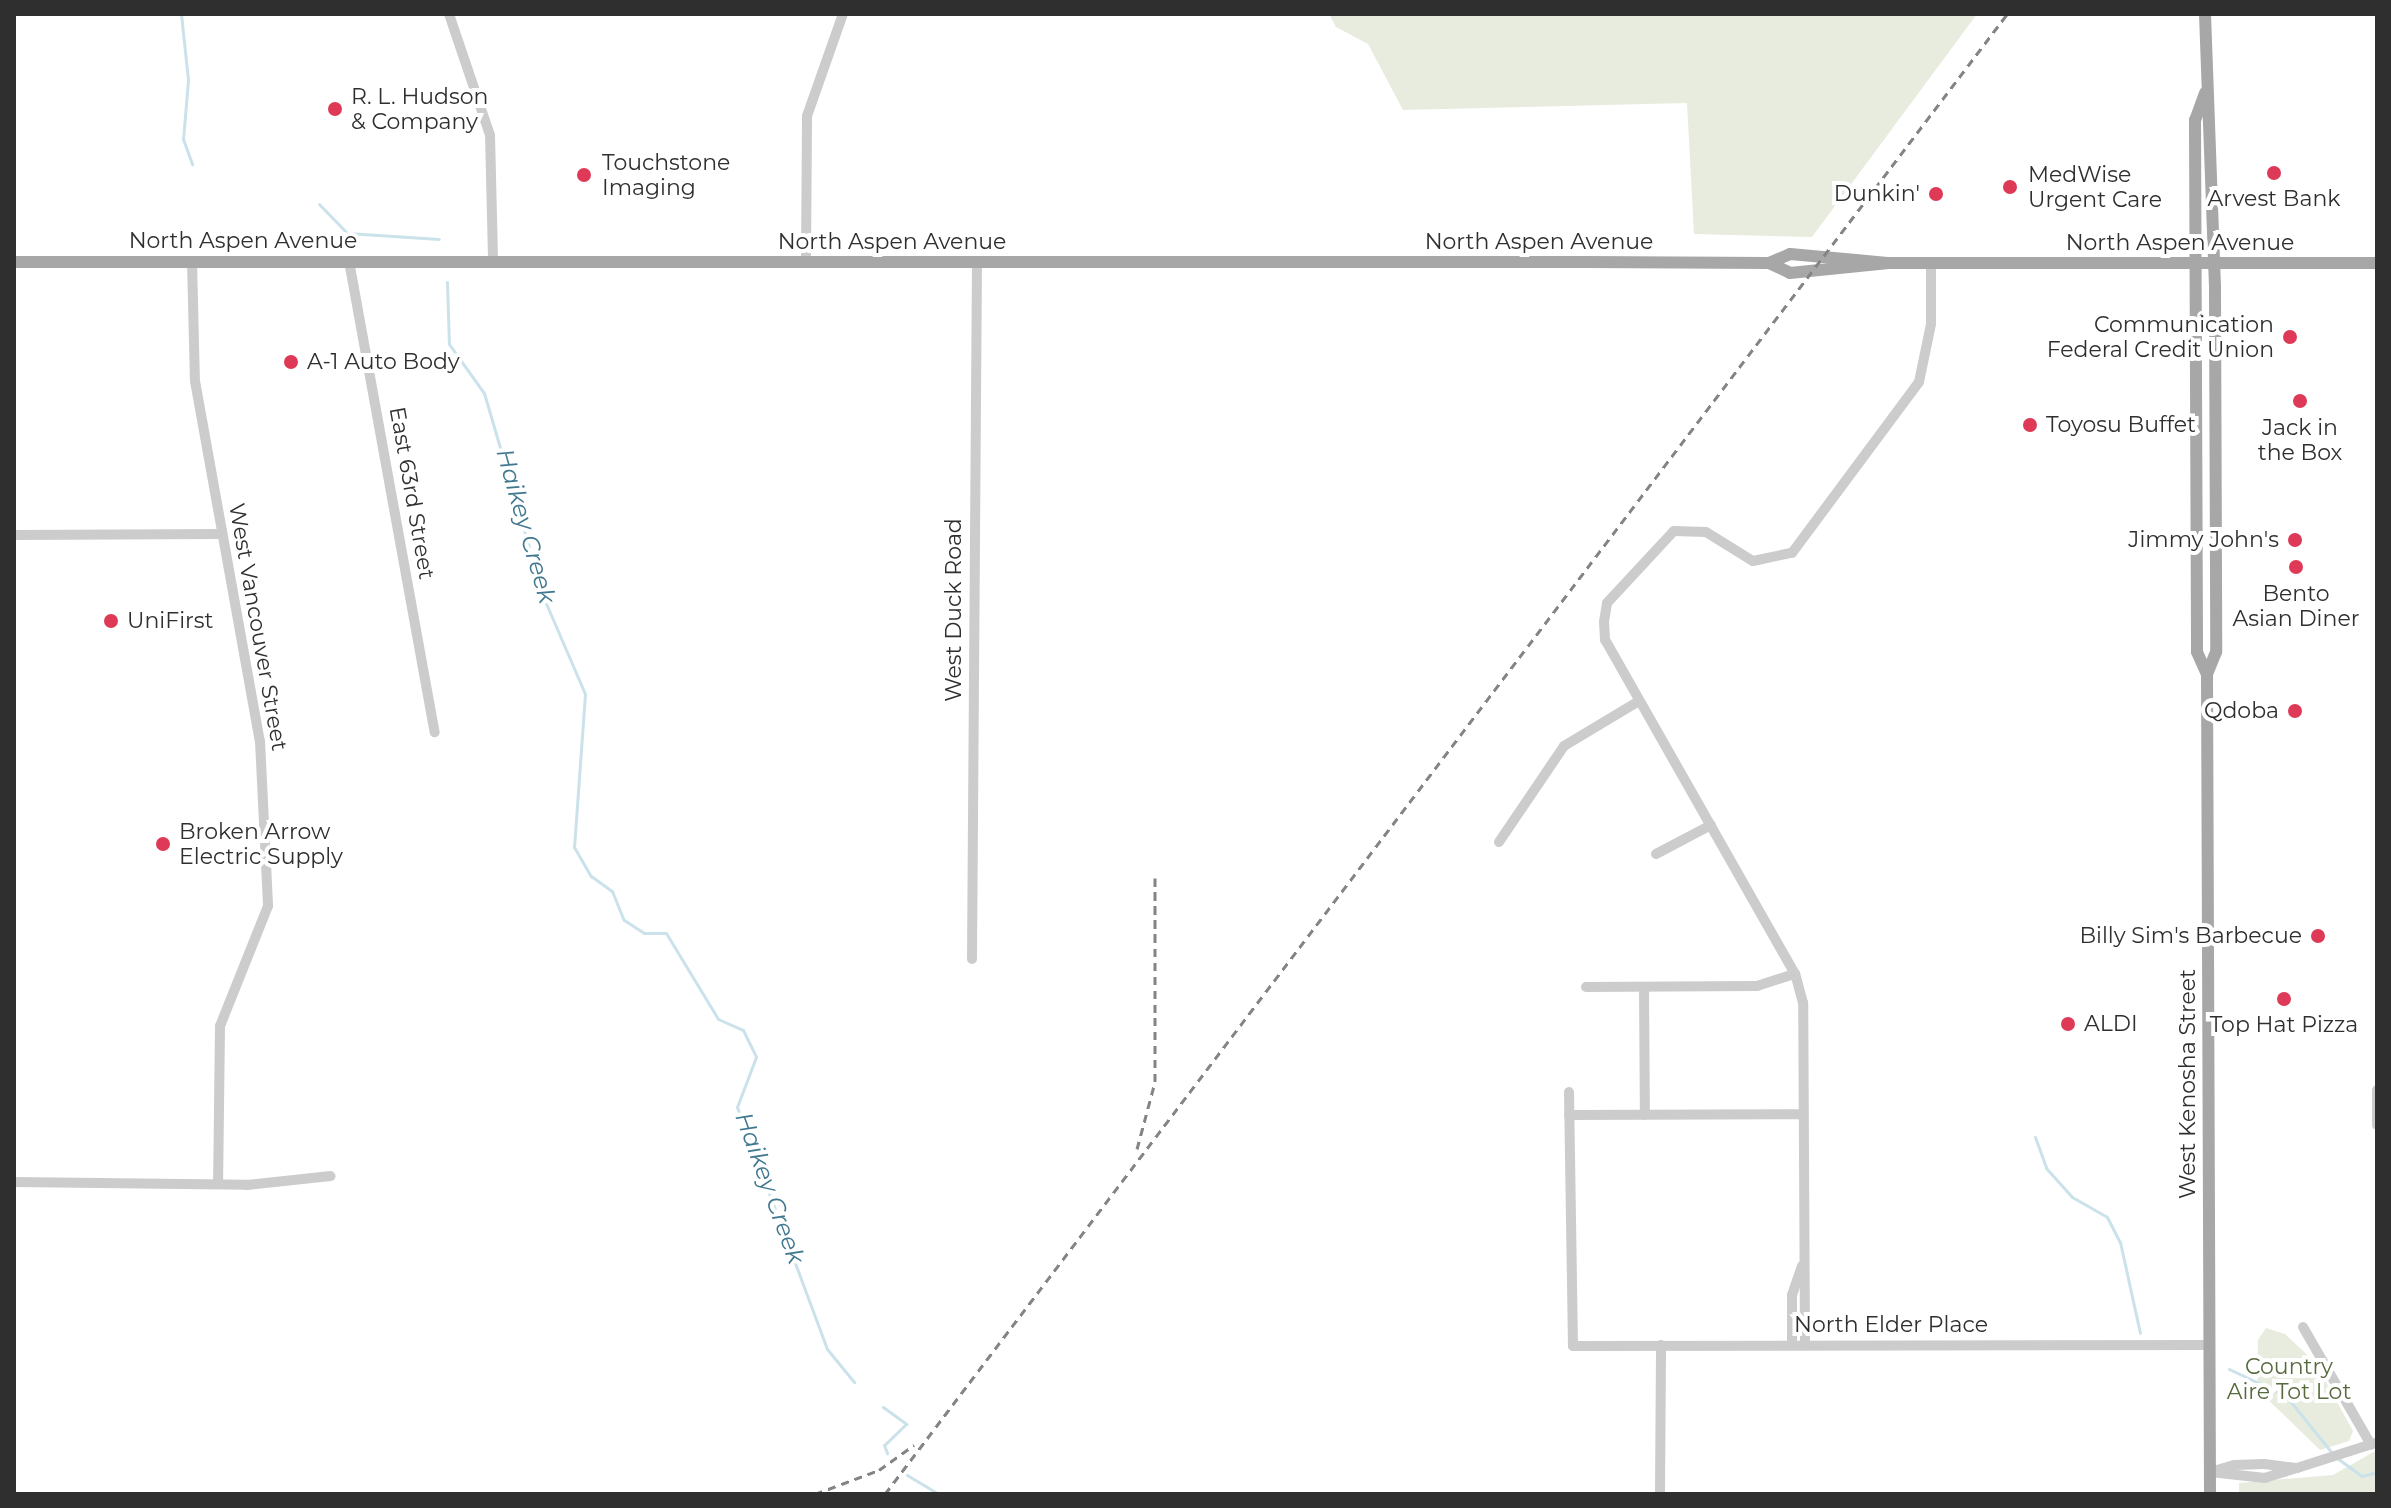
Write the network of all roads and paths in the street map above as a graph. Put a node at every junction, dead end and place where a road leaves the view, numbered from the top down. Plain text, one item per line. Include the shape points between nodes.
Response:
1 (449, 14) edge
2 (843, 14) edge
3 (2205, 14) edge
4 (2205, 93) junction
5 (192, 261) junction
6 (349, 261) junction
7 (493, 261) junction
8 (806, 261) junction
9 (14, 262) edge
10 (977, 262) junction
11 (1769, 263) junction
12 (1888, 263) junction
13 (1931, 263) junction
14 (2196, 263) junction
15 (2215, 263) junction
16 (2377, 263) edge
17 (2197, 487) junction
18 (2215, 487) junction
19 (221, 534) junction
20 (14, 535) edge
21 (2207, 674) junction
22 (1639, 701) junction
23 (435, 732) dead end
24 (1711, 825) junction
25 (1499, 842) dead end
26 (1656, 854) dead end
27 (972, 959) dead end
28 (1795, 974) junction
29 (1586, 987) dead end
30 (1644, 987) junction
31 (1569, 1092) dead end
32 (2375, 1095) edge
33 (1803, 1114) junction
34 (1569, 1115) junction
35 (1645, 1115) junction
36 (2377, 1125) edge
37 (331, 1176) dead end
38 (14, 1182) edge
39 (218, 1184) junction
40 (1803, 1265) junction
41 (2303, 1327) dead end
42 (1661, 1345) junction
43 (1792, 1345) junction
44 (1805, 1345) junction
45 (2209, 1345) junction
46 (2374, 1444) edge
47 (2210, 1472) junction
48 (1660, 1494) edge
49 (2210, 1494) edge

1 - 7 street via 491,143
2 - 8 street via 812,85 807,116
3 - 4 main road
4 - 14 main road, West Kenosha Street via 2195,120
4 - 15 main road, West Kenosha Street via 2214,120
5 - 6 main road, North Aspen Avenue
5 - 9 main road, North Aspen Avenue
5 - 19 street, West Vancouver Street via 195,381
6 - 7 main road, North Aspen Avenue
6 - 23 street, East 63rd Street
7 - 8 main road, North Aspen Avenue
8 - 10 main road, North Aspen Avenue
10 - 11 main road, North Aspen Avenue
10 - 27 street, West Duck Road
11 - 12 main road, North Aspen Avenue via 1790,254
11 - 12 main road, North Aspen Avenue via 1790,273
12 - 13 main road, North Aspen Avenue
13 - 14 main road, North Aspen Avenue
13 - 22 street via 1931,324 1919,382 1814,526 1779,561 1753,561 1706,532 1660,539 1607,603 1605,640
14 - 15 main road, North Aspen Avenue
14 - 17 main road, West Kenosha Street
15 - 16 main road, North Aspen Avenue
15 - 18 main road, West Kenosha Street
17 - 18 main road
17 - 21 main road, West Kenosha Street via 2197,652
18 - 21 main road, West Kenosha Street via 2216,652
19 - 20 street
19 - 39 street, West Vancouver Street via 260,741 268,906 220,1026
21 - 45 main road, West Kenosha Street
22 - 24 street
22 - 25 street via 1564,746
24 - 26 street
24 - 28 street
28 - 30 street via 1757,986
28 - 33 street via 1803,1003
29 - 30 street
30 - 35 street
31 - 34 street
32 - 36 street
33 - 35 street
33 - 40 street
34 - 35 street
34 - 42 street, North Elder Place via 1573,1346
37 - 39 street
38 - 39 street
40 - 43 street via 1792,1295
40 - 44 street
41 - 46 street
42 - 43 street, North Elder Place
42 - 48 street
43 - 44 street, North Elder Place
44 - 45 street, North Elder Place
45 - 47 main road, West Kenosha Street
46 - 47 street via 2265,1478
47 - 49 main road, West Kenosha Street

